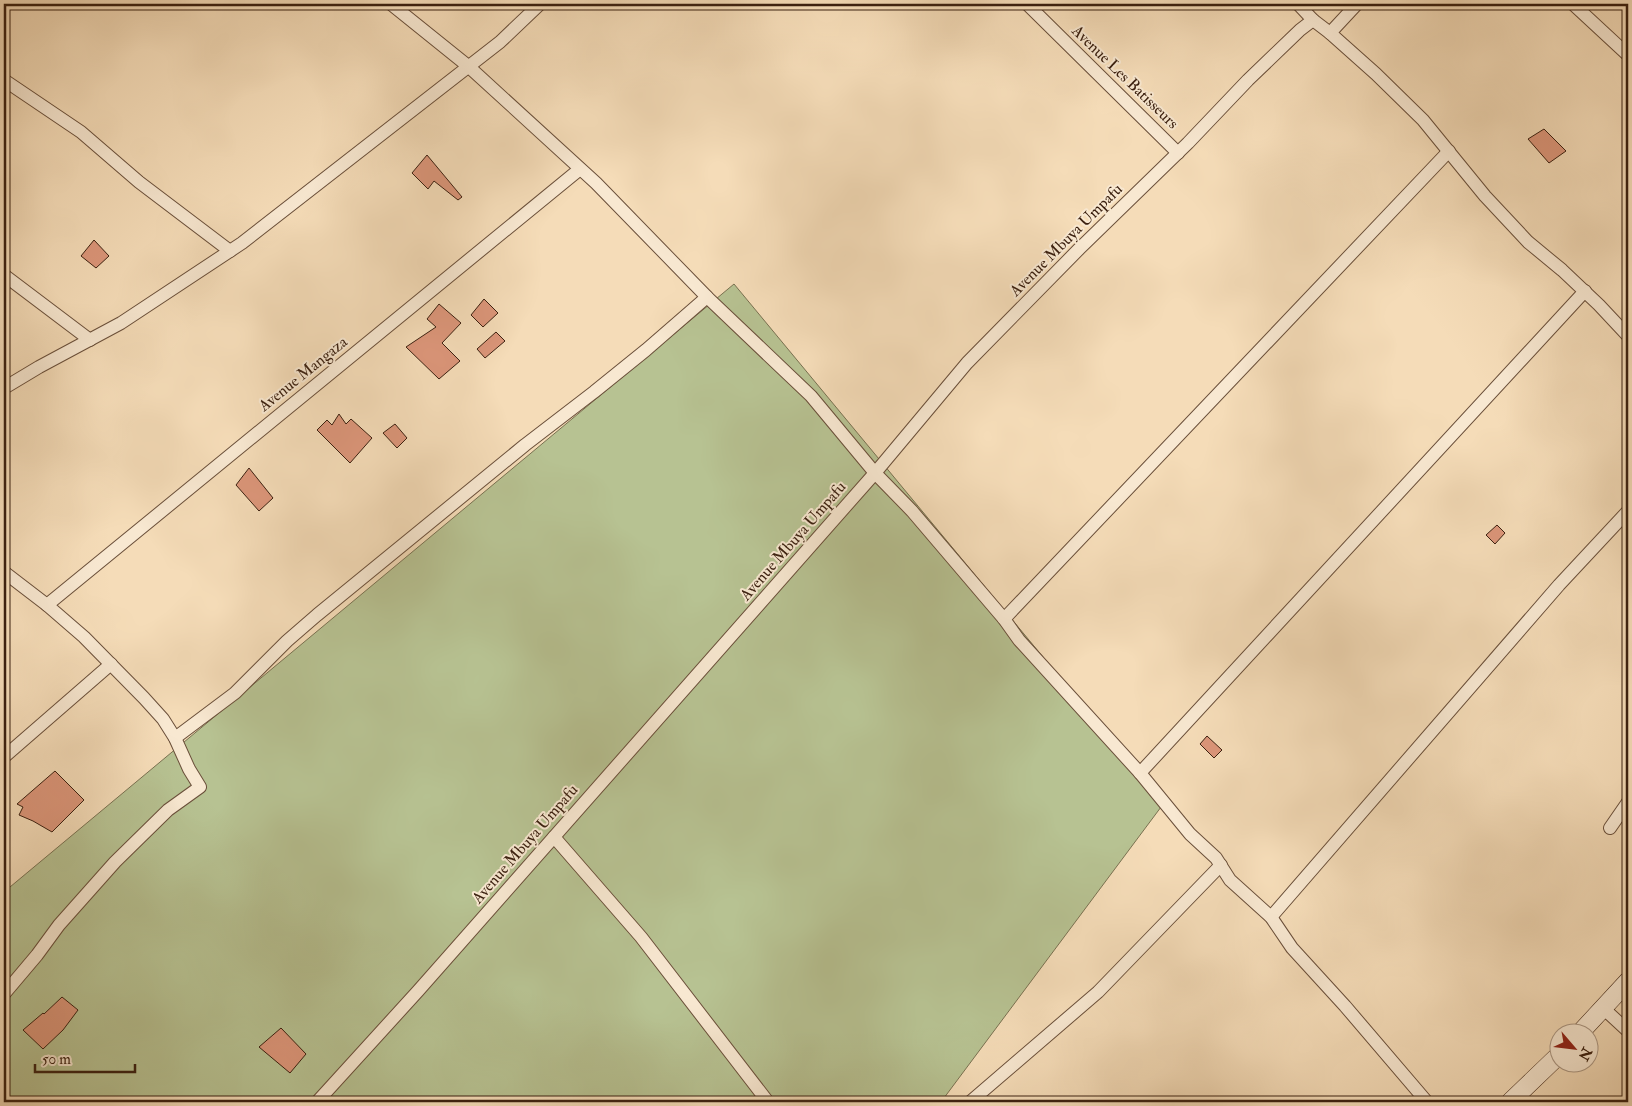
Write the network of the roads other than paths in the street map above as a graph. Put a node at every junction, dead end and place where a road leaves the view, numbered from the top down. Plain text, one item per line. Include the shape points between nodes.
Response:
1 (391, 4) edge
2 (540, 4) edge
3 (1027, 4) edge
4 (1298, 4) edge
5 (1356, 4) edge
6 (1574, 4) edge
7 (1314, 20) junction
8 (1330, 32) junction
9 (1628, 55) edge
10 (468, 66) junction
11 (4, 80) edge
12 (1449, 152) junction
13 (1178, 153) junction
14 (580, 169) junction
15 (230, 251) junction
16 (4, 275) edge
17 (1585, 291) junction
18 (707, 297) junction
19 (1628, 336) edge
20 (90, 340) junction
21 (4, 388) edge
22 (875, 473) junction
23 (1628, 511) edge
24 (4, 572) edge
25 (48, 605) junction
26 (1004, 619) junction
27 (111, 664) junction
28 (175, 738) junction
29 (4, 757) edge
30 (1140, 773) junction
31 (1628, 802) edge
32 (1610, 828) dead end
33 (554, 837) junction
34 (1221, 866) junction
35 (1271, 917) junction
36 (1628, 981) edge
37 (4, 994) edge
38 (1603, 1008) junction
39 (1588, 1024) edge
40 (1628, 1031) edge
41 (1550, 1064) edge
42 (318, 1102) edge
43 (768, 1102) edge
44 (970, 1102) edge
45 (1427, 1102) edge
46 (1510, 1102) edge

1 - 10 street
2 - 10 street via 500,42
3 - 13 street, Avenue Les Batisseurs
4 - 7 street
5 - 8 street
6 - 9 street
7 - 8 street
7 - 13 street, Avenue Mbuya Umpafu via 1248,80
8 - 12 street via 1423,120
10 - 14 street
10 - 15 street
11 - 15 street via 81,132 139,182
12 - 17 street via 1528,242
12 - 26 street
13 - 22 street, Avenue Mbuya Umpafu via 966,363
14 - 18 street
14 - 25 street, Avenue Mangaza
15 - 20 street via 122,323
16 - 20 street
17 - 19 street
17 - 30 street
18 - 22 street via 811,396
18 - 28 street via 317,615 235,693
20 - 21 street
22 - 26 street via 912,511
22 - 33 street, Avenue Mbuya Umpafu
23 - 35 street via 1558,585
24 - 25 street
25 - 27 street
26 - 30 street
27 - 28 street via 163,719
27 - 29 street
28 - 37 street via 200,787 168,810 115,862
30 - 34 street
31 - 32 street
33 - 42 street, Avenue Mbuya Umpafu
33 - 43 street via 641,937
34 - 35 street via 1230,880
34 - 44 street via 1098,992
35 - 45 street via 1292,948
36 - 38 street
38 - 39 street
38 - 40 street
41 - 46 street

